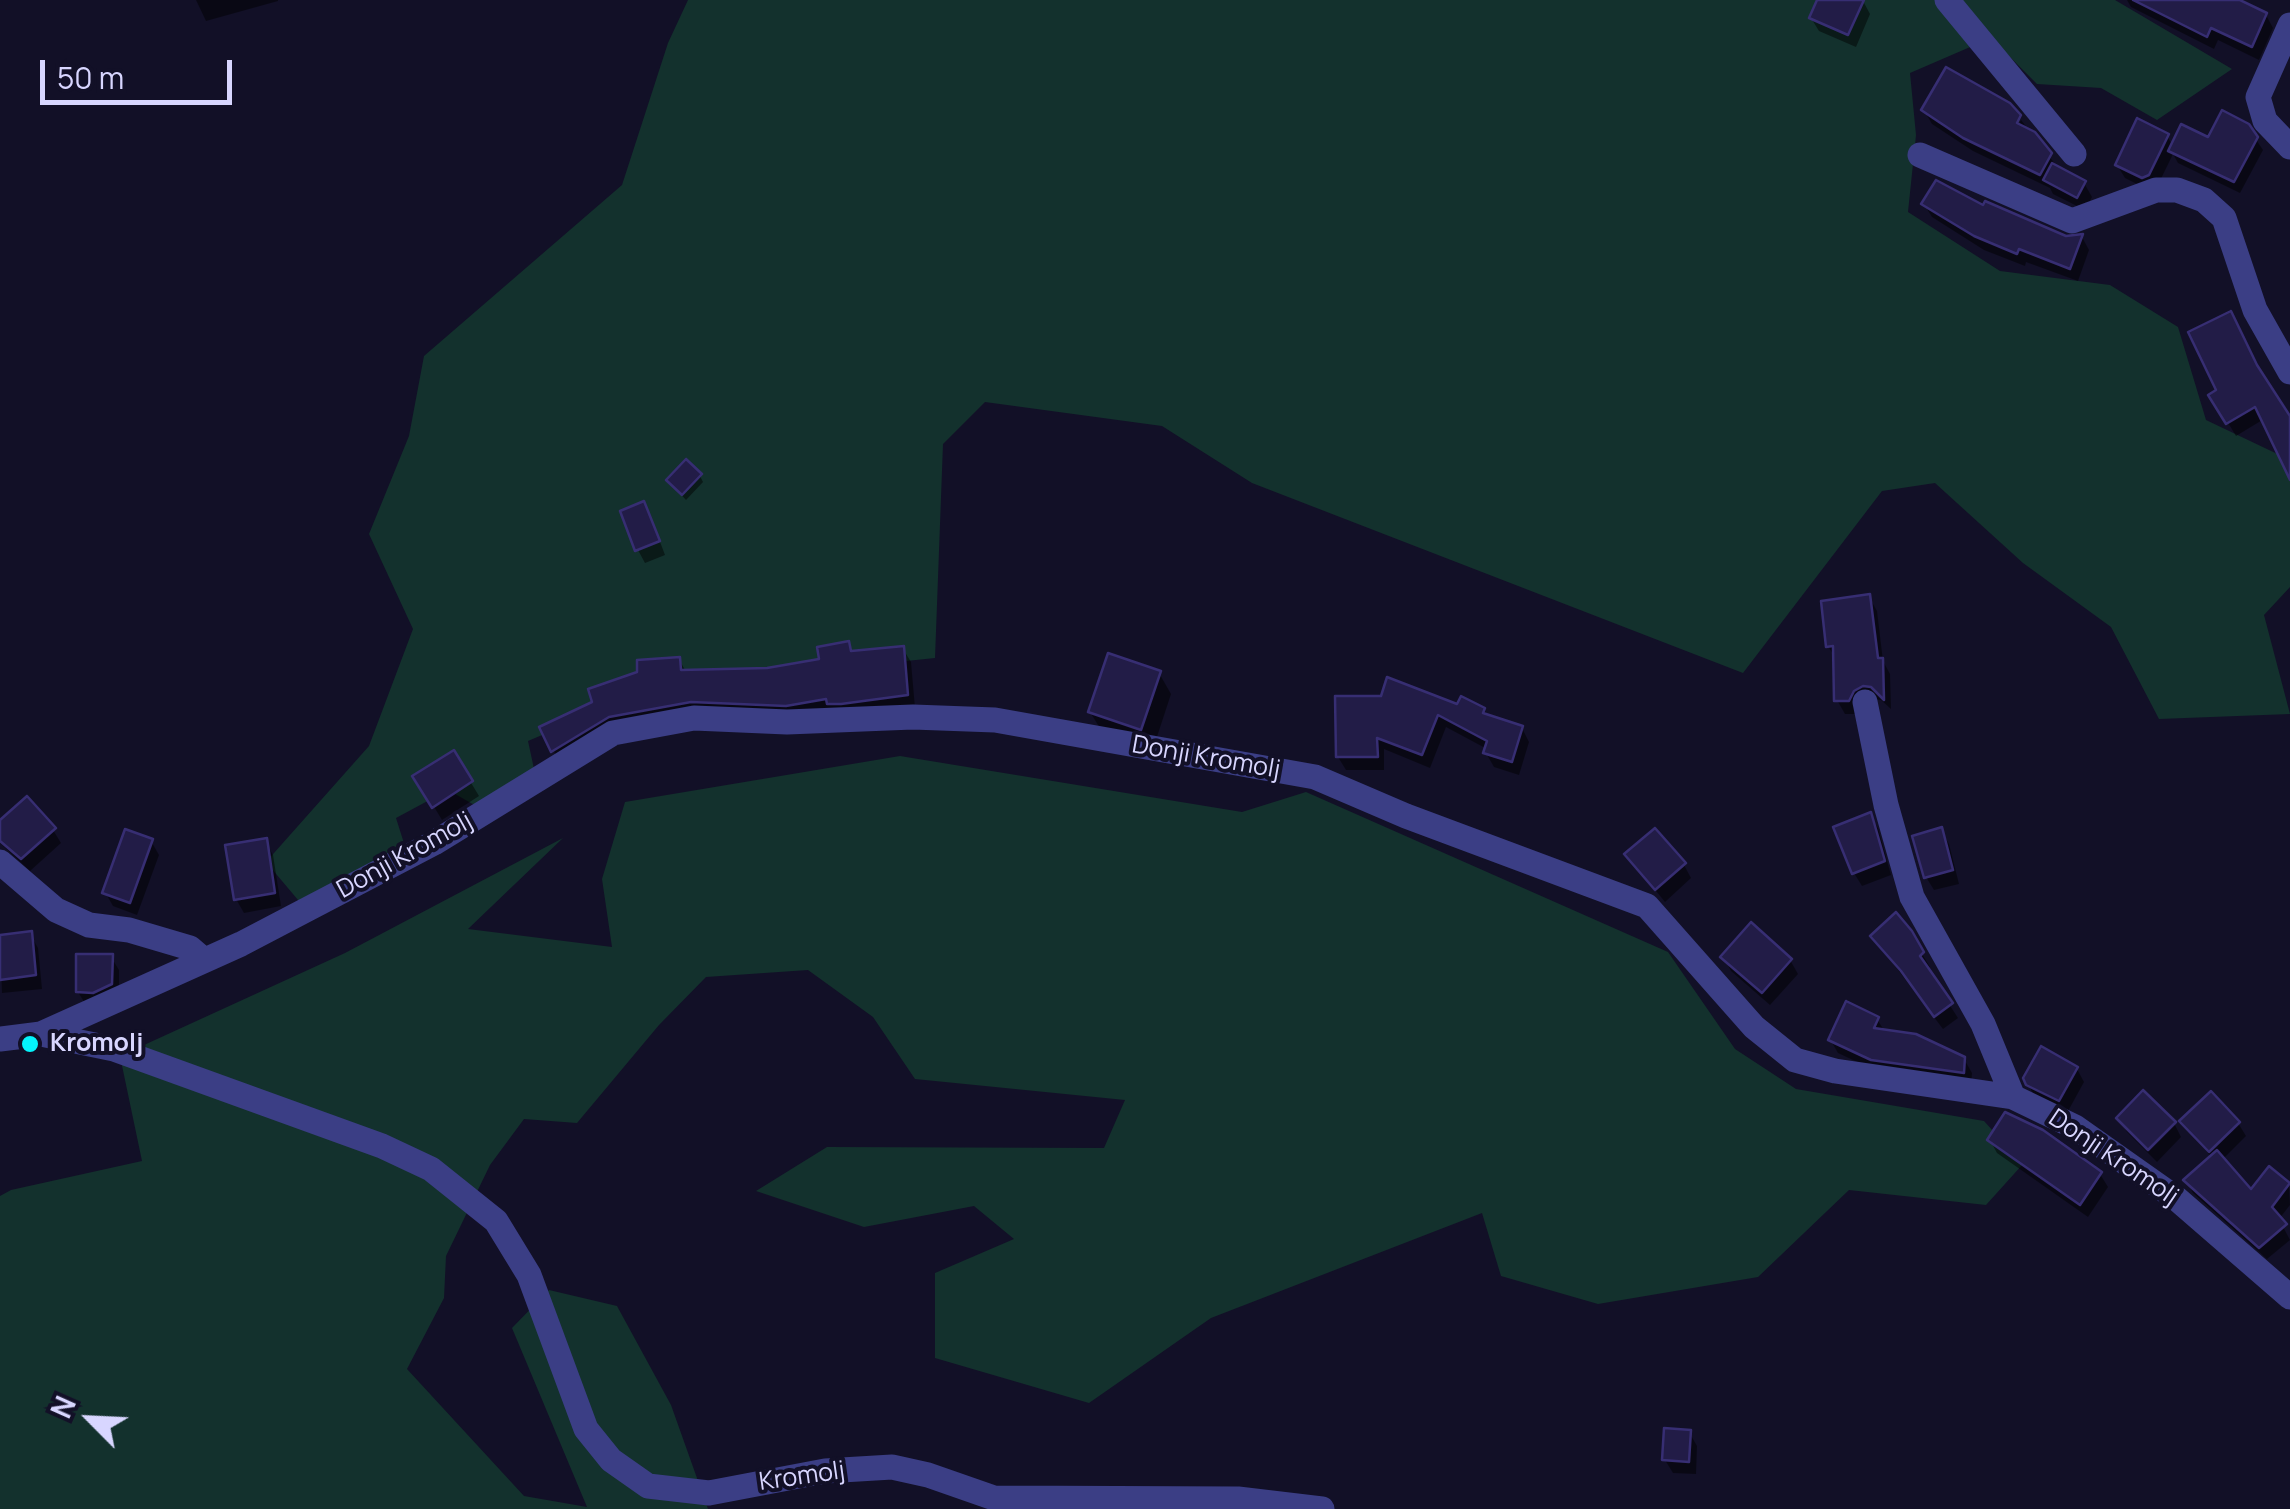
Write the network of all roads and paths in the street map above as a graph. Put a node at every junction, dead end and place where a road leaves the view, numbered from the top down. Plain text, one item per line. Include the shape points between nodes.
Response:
1 (1947, 0) edge
2 (2290, 25) edge
3 (2290, 147) edge
4 (2074, 154) dead end
5 (1920, 155) dead end
6 (2290, 372) edge
7 (1865, 702) dead end
8 (0, 862) edge
9 (204, 960) junction
10 (41, 1034) junction
11 (0, 1039) edge
12 (2013, 1097) junction
13 (2290, 1297) edge
14 (1322, 1509) edge

1 - 4 street
2 - 3 street via 2258,97 2265,122
5 - 6 street via 2072,221 2156,190 2204,200 2224,218 2255,310
7 - 12 street via 1912,897 1983,1024
8 - 9 street via 56,910 89,925 190,948
9 - 10 street, Donji Kromolj
9 - 12 street, Donji Kromolj via 434,843 614,733 694,718 996,720 1315,777 1647,906 1754,1027 1795,1060
10 - 11 street, Kromolj
10 - 14 street, Kromolj via 114,1049 430,1169 496,1222 529,1275 586,1430 611,1460 648,1486 709,1492 825,1470 892,1467 994,1498 1238,1499
12 - 13 street, Donji Kromolj via 2075,1127 2177,1199

